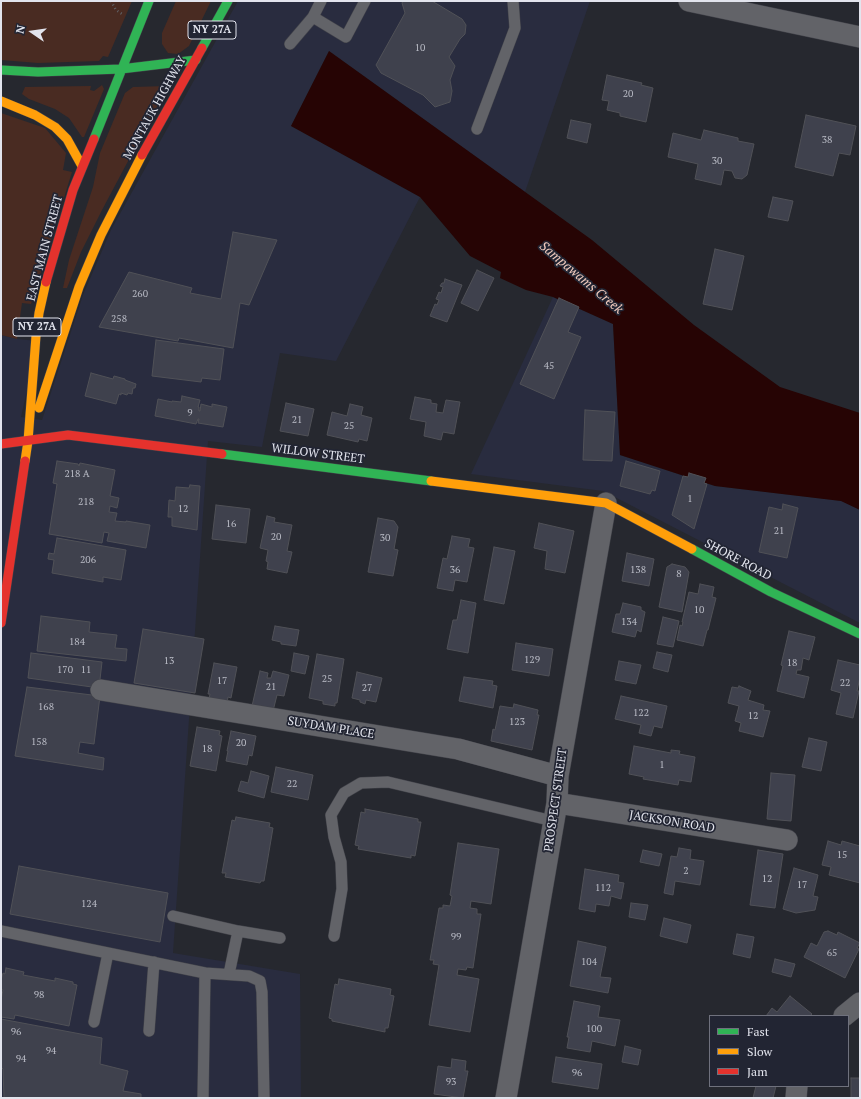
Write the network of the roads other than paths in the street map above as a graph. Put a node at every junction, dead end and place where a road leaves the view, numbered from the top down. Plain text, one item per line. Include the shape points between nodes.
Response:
1 (149, 1) edge
2 (228, 1) edge
3 (321, 1) edge
4 (365, 1) edge
5 (513, 1) edge
6 (689, 1) edge
7 (313, 17) junction
8 (860, 37) edge
9 (290, 44) dead end
10 (196, 60) junction
11 (122, 69) junction
12 (1, 70) edge
13 (1, 102) edge
14 (477, 130) dead end
15 (82, 166) junction
16 (105, 227) joint
17 (28, 441) junction
18 (1, 444) edge
19 (606, 502) junction
20 (1, 623) edge
21 (860, 634) edge
22 (102, 690) dead end
23 (558, 776) junction
24 (555, 812) junction
25 (787, 840) dead end
26 (173, 916) dead end
27 (238, 931) junction
28 (1, 932) edge
29 (334, 936) dead end
30 (280, 938) dead end
31 (108, 953) junction
32 (154, 962) junction
33 (205, 973) junction
34 (229, 974) junction
35 (860, 1003) edge
36 (845, 1015) edge
37 (94, 1022) dead end
38 (149, 1031) dead end
39 (797, 1087) edge
40 (203, 1098) edge
41 (264, 1098) edge
42 (506, 1098) edge
43 (796, 1098) edge

1 - 11 main road, NY 27A
2 - 10 main road, MONTAUK HIGHWAY / NY 27A
3 - 7 lane
4 - 7 lane via 346,37
5 - 14 lane via 515,28
6 - 8 street
7 - 9 lane
10 - 11 main road
10 - 16 main road, MONTAUK HIGHWAY / NY 27A
11 - 12 main road via 38,72
11 - 15 main road, EAST MAIN STREET / NY 27A
13 - 15 main road via 46,120 55,127 67,139
15 - 17 main road, EAST MAIN STREET / NY 27A via 57,240 39,313
16 - 17 main road, EAST MAIN STREET / NY 27A via 79,287
17 - 18 main road, WILLOW STREET
17 - 19 main road, WILLOW STREET via 68,434
17 - 20 main road, EAST MAIN STREET / NY 27A
19 - 21 main road, SHORE ROAD via 771,592
19 - 23 street, PROSPECT STREET
22 - 23 street, SUYDAM PLACE via 458,749
23 - 24 street, PROSPECT STREET
24 - 25 street, JACKSON ROAD
24 - 29 lane via 388,782 361,783 344,793 331,815 341,862 342,889
24 - 42 street, PROSPECT STREET
26 - 27 lane
27 - 30 lane
27 - 34 lane
28 - 31 lane
31 - 32 lane
31 - 37 lane
32 - 33 lane
32 - 38 lane
33 - 34 lane
33 - 40 lane
34 - 41 lane via 249,976 260,981
35 - 36 street
39 - 43 street

